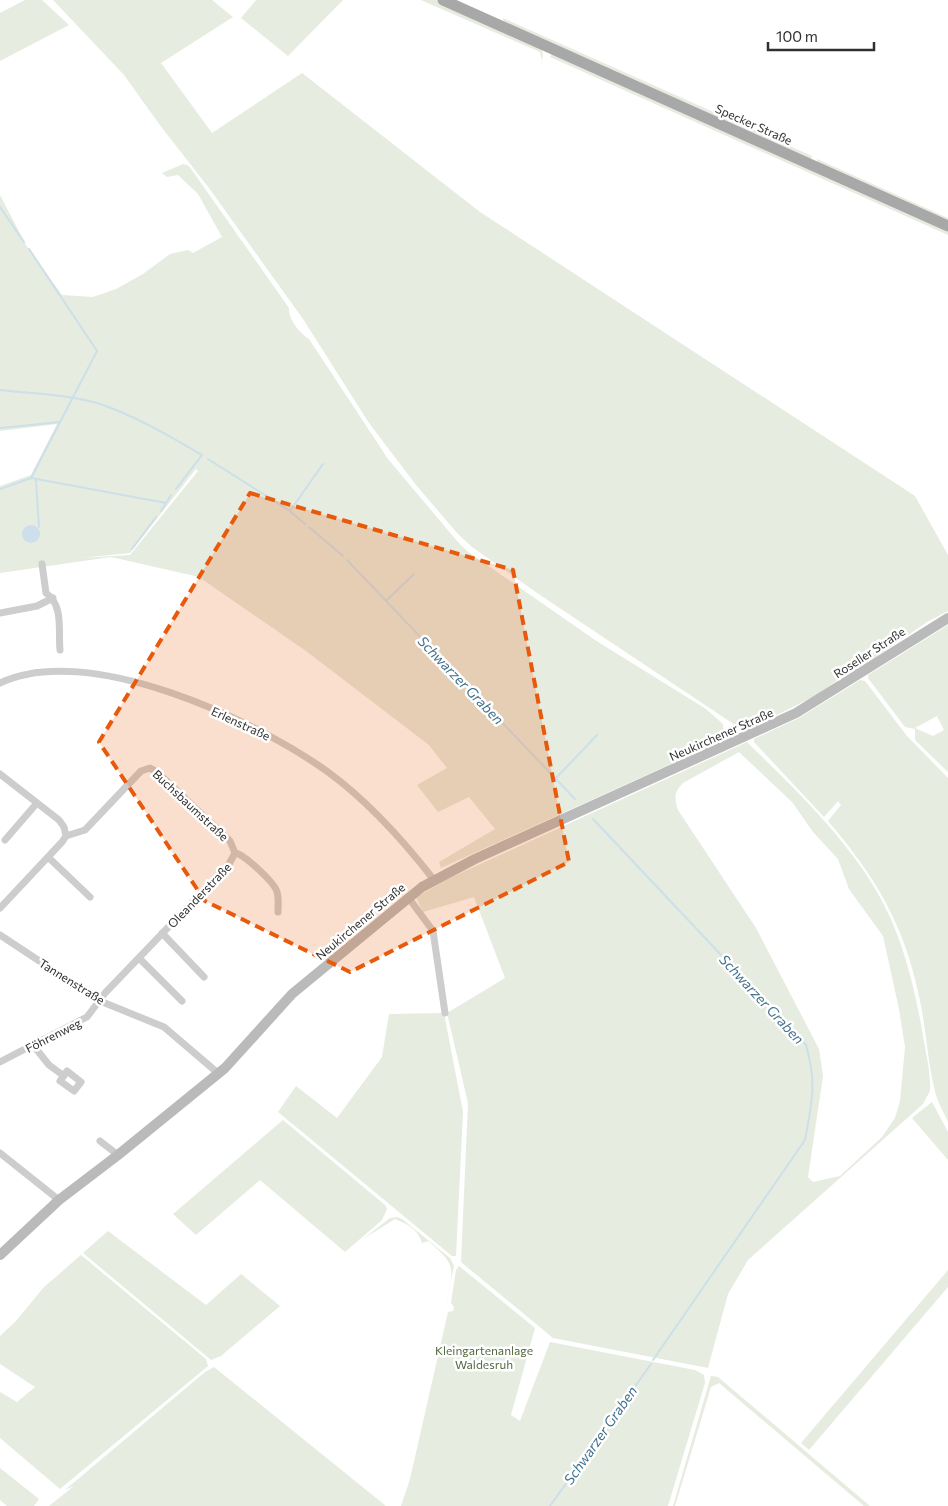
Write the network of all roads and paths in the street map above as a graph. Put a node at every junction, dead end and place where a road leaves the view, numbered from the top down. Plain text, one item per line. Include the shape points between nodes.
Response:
1 (444, 0) edge
2 (948, 226) edge
3 (42, 564) dead end
4 (54, 598) junction
5 (0, 612) edge
6 (948, 618) edge
7 (60, 650) dead end
8 (0, 683) edge
9 (805, 708) joint
10 (1, 776) edge
11 (37, 803) junction
12 (66, 836) junction
13 (5, 840) dead end
14 (235, 855) junction
15 (48, 857) junction
16 (434, 880) junction
17 (408, 896) junction
18 (90, 898) dead end
19 (0, 908) edge
20 (278, 912) dead end
21 (162, 933) junction
22 (1, 938) edge
23 (139, 958) junction
24 (204, 977) dead end
25 (100, 1001) junction
26 (182, 1001) dead end
27 (445, 1013) dead end
28 (33, 1045) junction
29 (0, 1062) edge
30 (219, 1074) junction
31 (64, 1076) dead end
32 (100, 1141) dead end
33 (0, 1153) edge
34 (118, 1156) junction
35 (58, 1200) junction
36 (0, 1255) edge

1 - 2 main road, Specker Straße
3 - 4 street via 46,593
4 - 5 street via 37,606
4 - 7 street via 58,607
6 - 9 street, Roseller Straße
8 - 16 street, Erlenstraße via 34,674 85,671 167,692 233,719 288,747 345,786 377,814
9 - 16 street, Neukirchener Straße
10 - 11 street
11 - 12 street via 59,820
11 - 13 street
12 - 14 street, Buchsbaumstraße via 85,830 141,771 150,768 230,841
12 - 15 street
14 - 20 street, Buchsbaumstraße via 247,859 275,887
14 - 21 street, Oleanderstraße
15 - 18 street
15 - 19 street
16 - 17 street, Neukirchener Straße
17 - 27 street via 434,931
17 - 30 street, Neukirchener Straße via 292,994
21 - 23 street, Oleanderstraße
21 - 24 street, Oleanderstraße
22 - 25 street, Tannenstraße
23 - 25 street, Oleanderstraße
23 - 26 street
25 - 28 street, Föhrenweg via 87,1017
25 - 30 street, Tannenstraße via 164,1027
28 - 29 street, Föhrenweg
28 - 31 street via 49,1065
30 - 34 street, Neukirchener Straße
32 - 34 street
33 - 35 street
34 - 35 street, Neukirchener Straße
35 - 36 street, Neukirchener Straße

